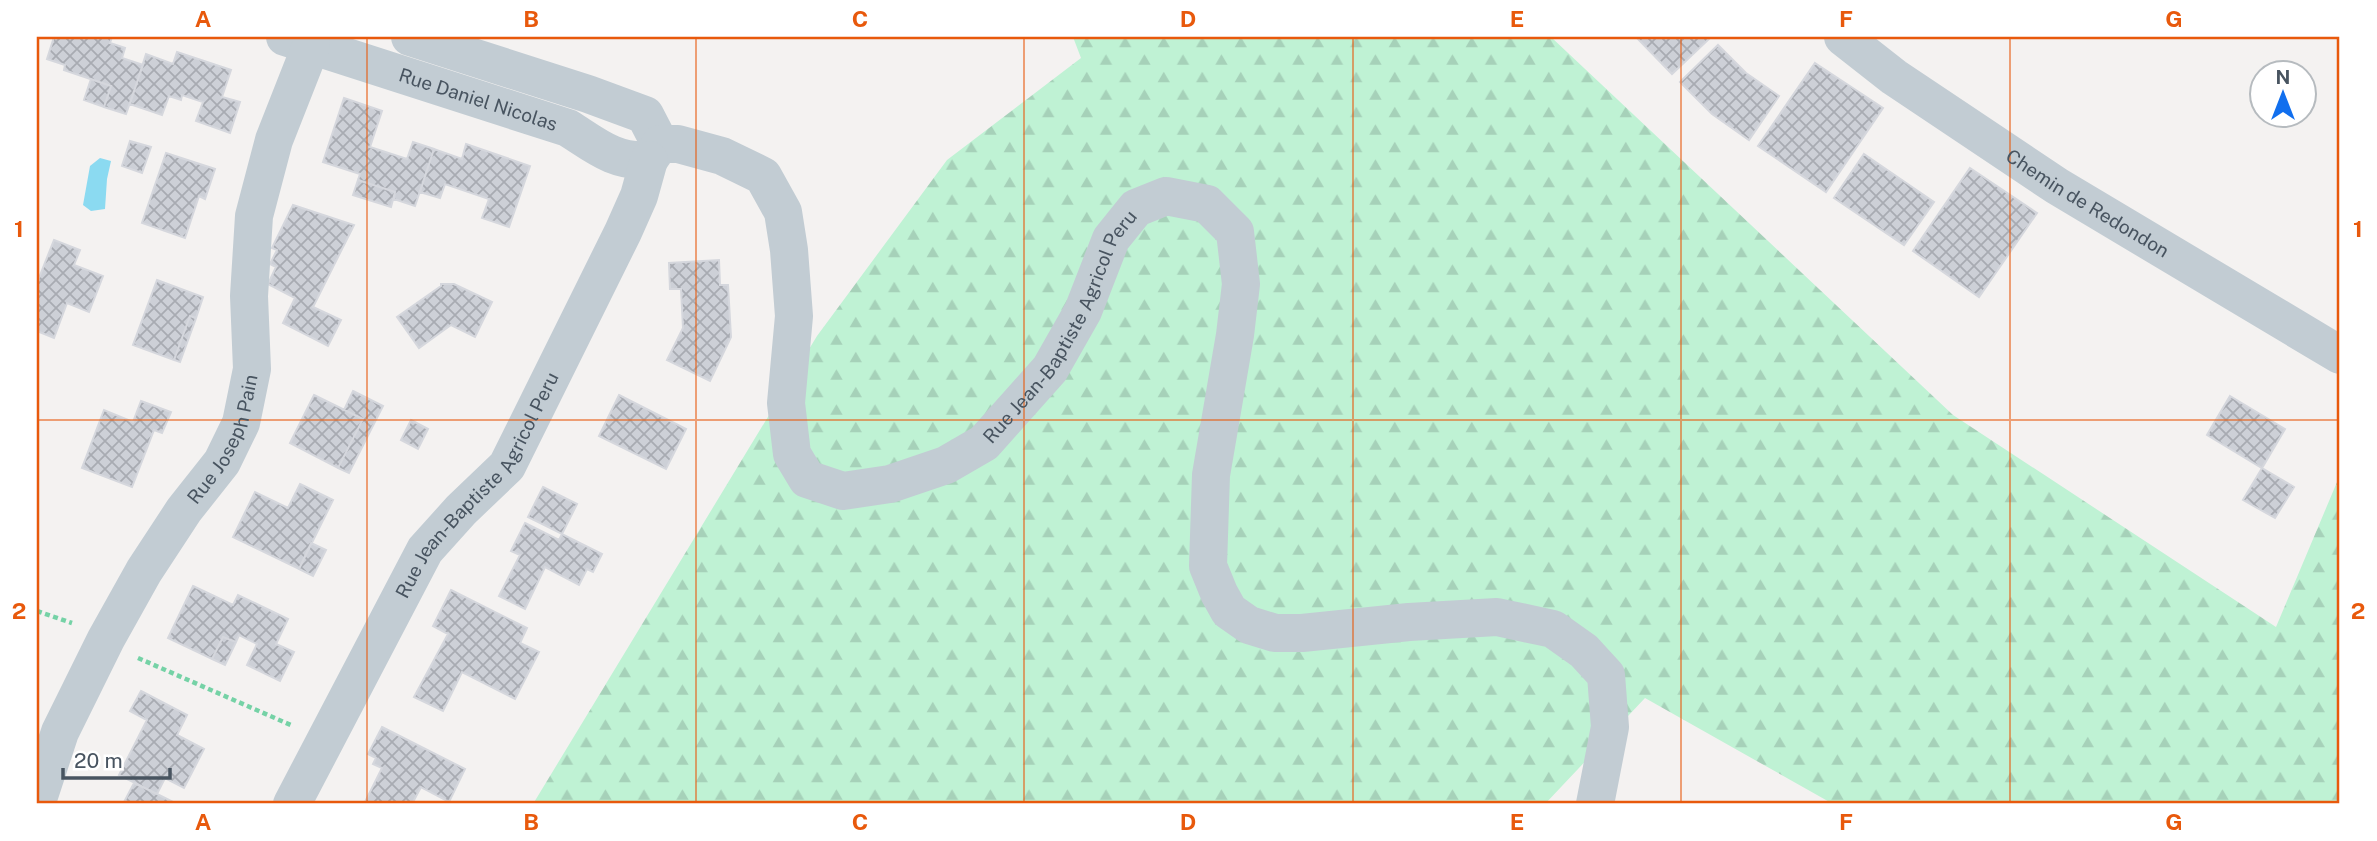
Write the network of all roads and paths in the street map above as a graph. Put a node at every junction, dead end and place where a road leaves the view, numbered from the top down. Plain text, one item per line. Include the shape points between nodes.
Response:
1 (410, 37) edge
2 (1843, 37) edge
3 (298, 41) edge
4 (654, 152) junction
5 (2340, 355) edge
6 (37, 611) edge
7 (106, 639) junction
8 (326, 741) junction
9 (37, 802) edge
10 (292, 804) edge
11 (1595, 804) edge

1 - 4 street via 645,116
2 - 5 street, Chemin de Redondon via 2057,186
3 - 4 street, Rue Daniel Nicolas via 568,128 609,154 632,162
3 - 7 street, Rue Joseph Pain via 254,216 249,296 252,369 241,423 222,462 144,571
4 - 8 street, Rue Jean-Baptiste Agricol Peru via 623,232 507,466 425,550
4 - 11 street, Rue Jean-Baptiste Agricol Peru via 678,144 723,156 763,176 783,212 789,250 794,316 786,403 792,454 807,480 843,491 890,484 946,465 984,443 1049,369 1083,311 1111,239 1136,208 1166,196 1207,204 1235,232 1241,284 1211,475 1208,566 1229,611 1249,625 1275,634 1497,617 1553,629 1584,651 1606,675 1610,727
6 - 7 path
7 - 8 path via 126,653
7 - 9 street, Rue Joseph Pain via 60,732
8 - 10 street, Rue Jean-Baptiste Agricol Peru

